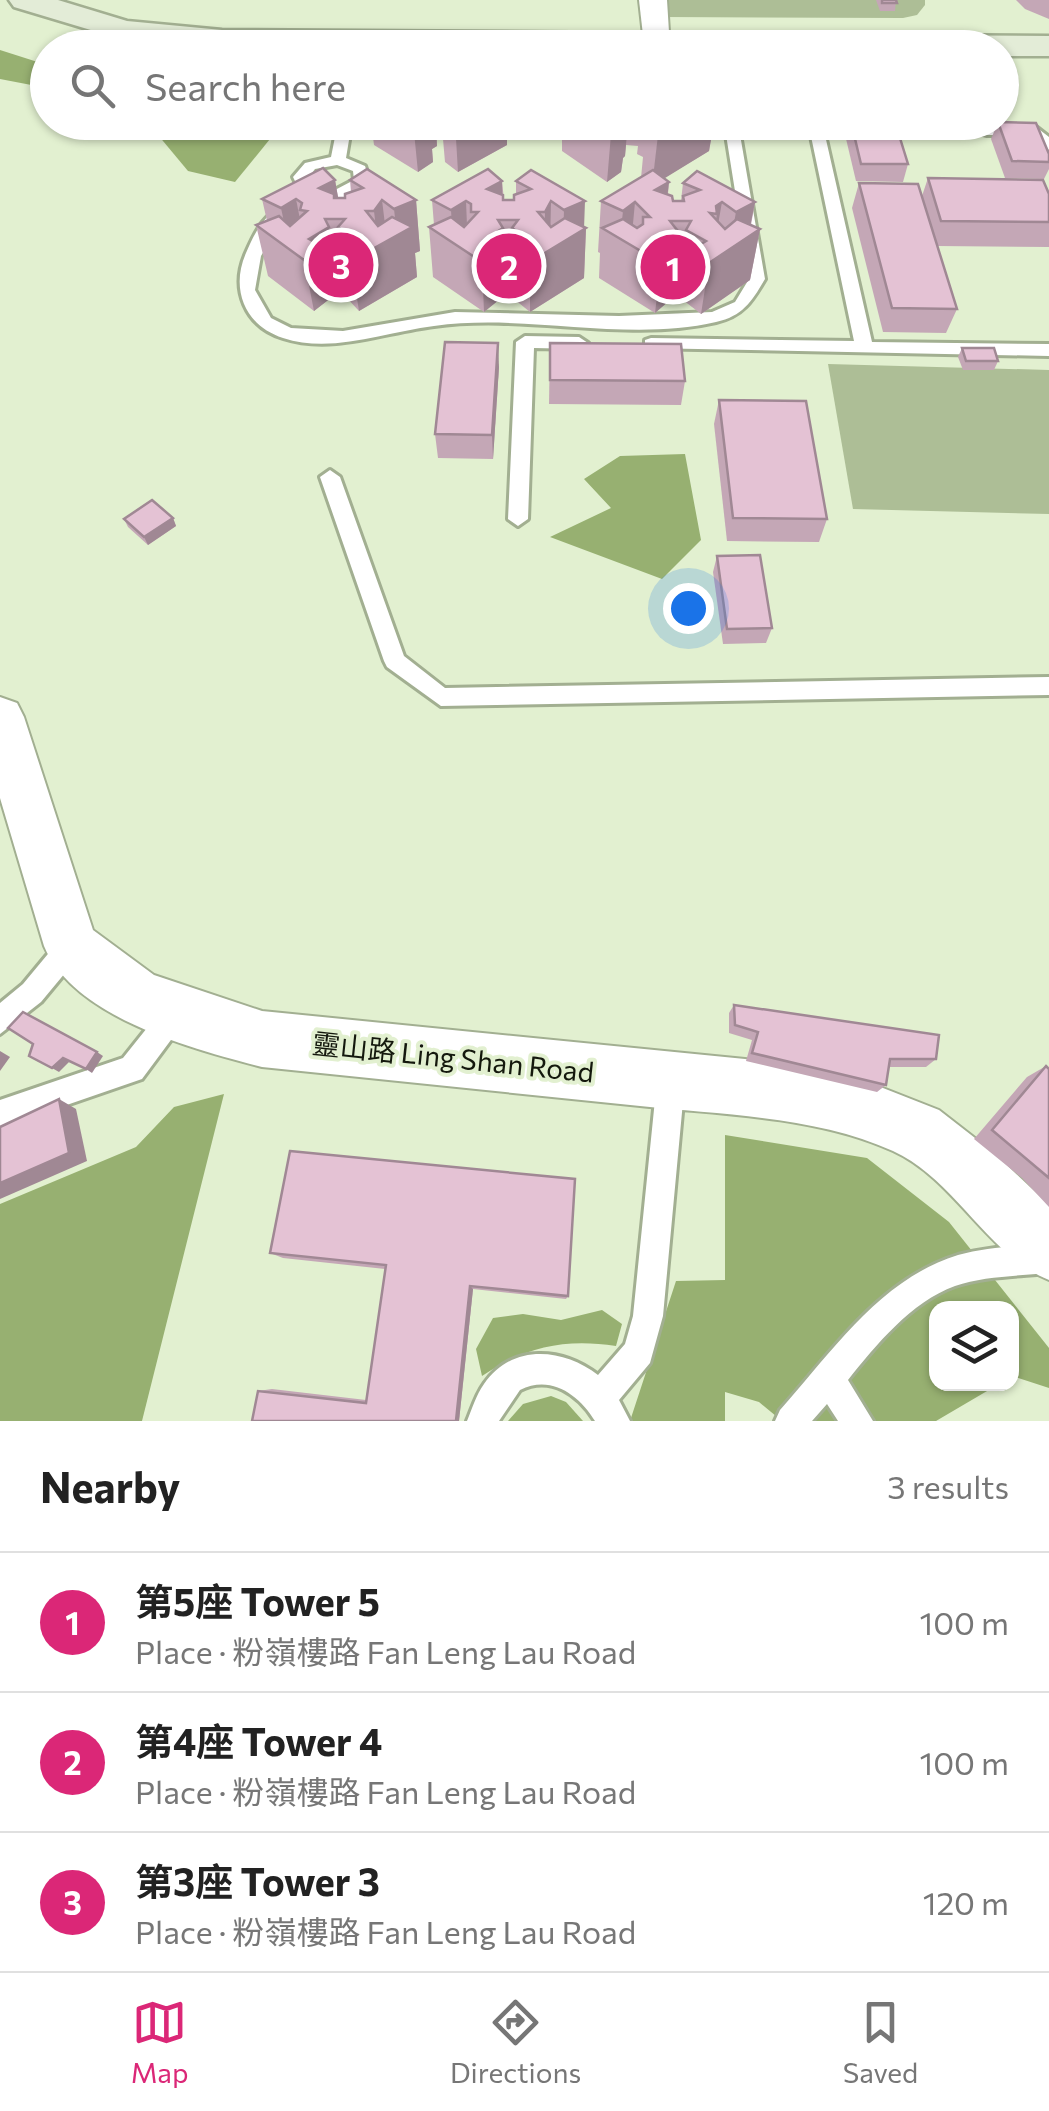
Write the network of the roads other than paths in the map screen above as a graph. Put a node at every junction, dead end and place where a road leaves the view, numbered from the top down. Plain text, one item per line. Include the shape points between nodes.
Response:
1 (24, 0) edge
2 (653, 0) edge
3 (968, 12) dead end
4 (0, 14) edge
5 (40, 30) edge
6 (138, 30) edge
7 (656, 30) edge
8 (979, 30) edge
9 (1049, 46) edge
10 (1019, 49) edge
11 (1019, 58) edge
12 (1049, 64) edge
13 (1019, 131) edge
14 (342, 140) edge
15 (733, 140) edge
16 (820, 140) edge
17 (1049, 146) edge
18 (338, 160) junction
19 (312, 192) junction
20 (864, 347) junction
21 (1049, 350) edge
22 (330, 477) dead end
23 (518, 520) dead end
24 (1049, 686) edge
25 (0, 717) edge
26 (71, 946) junction
27 (176, 1012) junction
28 (0, 1021) edge
29 (672, 1080) junction
30 (0, 1114) edge
31 (1049, 1249) edge
32 (1049, 1258) edge
33 (829, 1380) junction
34 (607, 1408) edge
35 (483, 1421) edge
36 (792, 1421) edge
37 (857, 1421) edge

1 - 6 street
2 - 7 street
3 - 8 street
4 - 5 street
9 - 10 street
11 - 12 street
13 - 17 lane via 1036,131
14 - 18 lane
15 - 19 lane via 758,279 741,306 715,317 452,318 336,338 290,333 253,309 246,293 249,271 273,218
16 - 20 lane
18 - 19 lane via 304,172 302,183
18 - 19 lane via 360,170 358,186 341,194
20 - 21 lane
20 - 23 lane via 525,342
22 - 24 lane via 395,661 442,697
25 - 26 street
26 - 27 street, 靈山路 Ling Shan Road via 94,973
26 - 28 lane
27 - 29 street, 靈山路 Ling Shan Road via 262,1039
27 - 30 lane via 132,1068
29 - 31 street, 靈山路 Ling Shan Road via 855,1106 918,1131 972,1172
29 - 34 lane via 648,1316 639,1352
32 - 33 lane via 943,1276 907,1296
33 - 36 lane
33 - 37 lane
34 - 35 lane via 583,1378 562,1368 539,1368 499,1390

